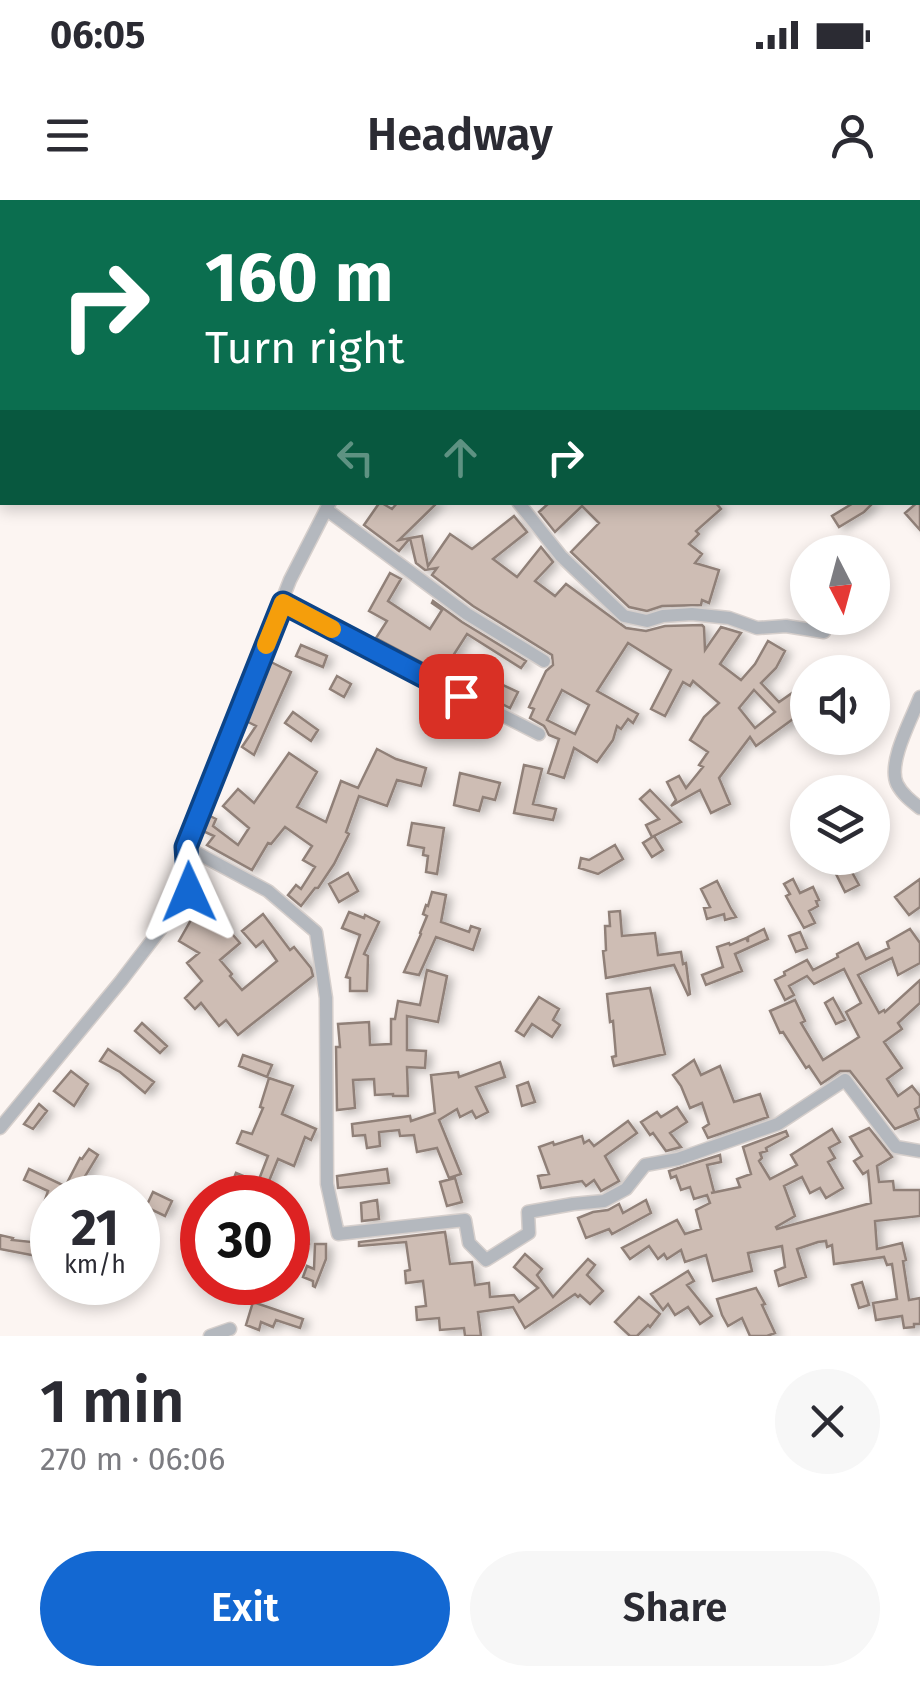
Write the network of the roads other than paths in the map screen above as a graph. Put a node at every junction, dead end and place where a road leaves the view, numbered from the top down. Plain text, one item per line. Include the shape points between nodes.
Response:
1 (520, 505) edge
2 (329, 506) edge
3 (283, 603) junction
4 (790, 627) edge
5 (544, 661) dead end
6 (920, 697) edge
7 (538, 734) dead end
8 (920, 808) edge
9 (186, 847) junction
10 (0, 1128) edge
11 (920, 1150) edge
12 (230, 1330) dead end
13 (210, 1336) edge

1 - 4 street via 561,556 624,616 647,621 692,614 758,628
2 - 3 street
2 - 5 street via 467,614
3 - 7 street
3 - 9 street
6 - 8 street via 895,762 895,780
9 - 10 street via 189,892
9 - 11 street via 268,890 316,932 326,998 327,1184 338,1234 465,1220 469,1243 486,1260 529,1233 528,1212 604,1201 626,1189 645,1165 778,1124 844,1080 896,1147
12 - 13 street

